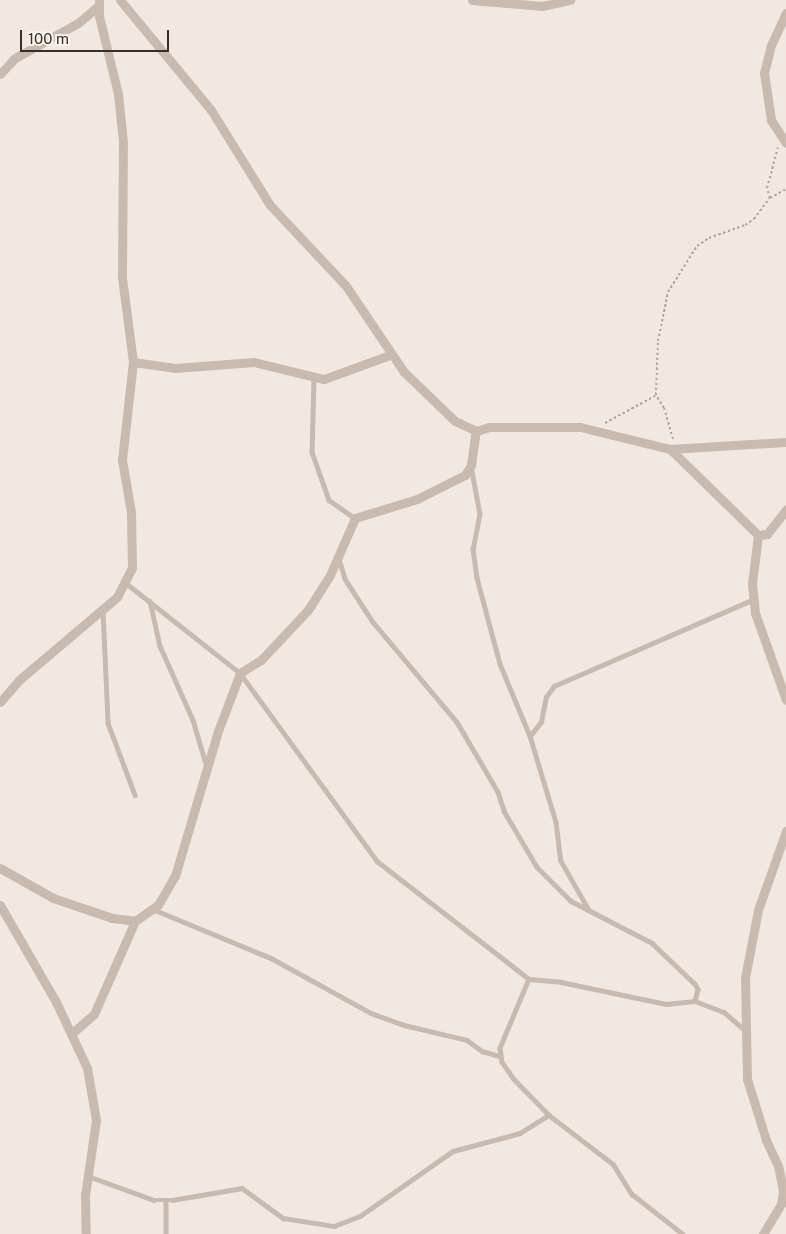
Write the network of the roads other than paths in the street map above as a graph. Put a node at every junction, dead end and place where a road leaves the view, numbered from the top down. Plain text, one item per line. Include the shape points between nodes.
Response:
1 (120, 0) edge
2 (472, 0) edge
3 (570, 0) edge
4 (98, 3) edge
5 (786, 12) edge
6 (0, 74) edge
7 (784, 140) edge
8 (390, 355) junction
9 (132, 362) junction
10 (314, 378) junction
11 (476, 431) junction
12 (786, 442) edge
13 (670, 449) junction
14 (470, 465) junction
15 (786, 510) edge
16 (355, 518) junction
17 (758, 535) junction
18 (338, 552) junction
19 (126, 583) junction
20 (754, 600) junction
21 (150, 601) junction
22 (103, 611) junction
23 (240, 673) junction
24 (786, 700) edge
25 (0, 702) edge
26 (530, 736) junction
27 (206, 767) junction
28 (135, 795) dead end
29 (786, 831) edge
30 (0, 868) edge
31 (0, 905) edge
32 (155, 910) junction
33 (590, 912) junction
34 (135, 921) junction
35 (529, 979) junction
36 (695, 1001) junction
37 (747, 1033) junction
38 (71, 1034) junction
39 (500, 1056) junction
40 (550, 1115) junction
41 (88, 1176) junction
42 (166, 1200) junction
43 (86, 1234) edge
44 (166, 1234) edge
45 (683, 1234) edge
46 (763, 1234) edge

1 - 8 street via 211,110 270,205 346,286 378,330
2 - 3 street via 542,6
4 - 6 street via 78,23 15,58
4 - 9 street via 113,63 123,142 122,277
5 - 7 street via 771,45 764,73 771,120
8 - 10 street via 324,380
8 - 11 street via 455,421
9 - 10 street via 175,368 254,362
9 - 19 street via 122,444 132,533 132,568
10 - 16 lane via 312,452 330,500
11 - 13 street via 489,427 580,428
11 - 14 street
12 - 13 street
13 - 17 street
14 - 16 street via 465,475 430,494
14 - 26 lane via 480,514 473,549 477,578 500,664
15 - 17 street via 767,534
16 - 18 street
17 - 20 street via 753,568
18 - 23 street via 330,575 308,610 261,660
18 - 33 lane via 345,578 373,622 457,722 528,854 561,893
19 - 21 lane
19 - 22 street
20 - 24 street via 758,625
20 - 26 lane via 554,686 546,698 541,722
21 - 23 lane
21 - 27 lane via 160,646 196,727
22 - 25 street via 19,680
22 - 28 lane via 108,723
23 - 27 street
23 - 35 lane via 377,861
26 - 33 lane via 556,822 561,861
27 - 32 street via 180,861
29 - 37 street via 751,937 745,978
30 - 34 street via 52,898 112,918
31 - 38 street
32 - 34 street
32 - 39 lane via 271,958 371,1013 404,1025 467,1040 482,1051
33 - 36 lane via 652,943 695,984 698,989
34 - 38 street via 94,1014
35 - 36 lane via 561,982 666,1004
35 - 39 lane via 506,1030
36 - 37 lane via 724,1012
37 - 46 street via 747,1079 766,1140 778,1166 783,1191 781,1204
38 - 41 street via 87,1068 95,1101 95,1139
39 - 40 lane via 512,1078
40 - 42 lane via 520,1133 453,1151 360,1216 340,1224 322,1225 283,1218 242,1188
40 - 45 lane via 613,1164 632,1194
41 - 42 lane via 138,1195
41 - 43 street via 84,1214
42 - 44 lane

